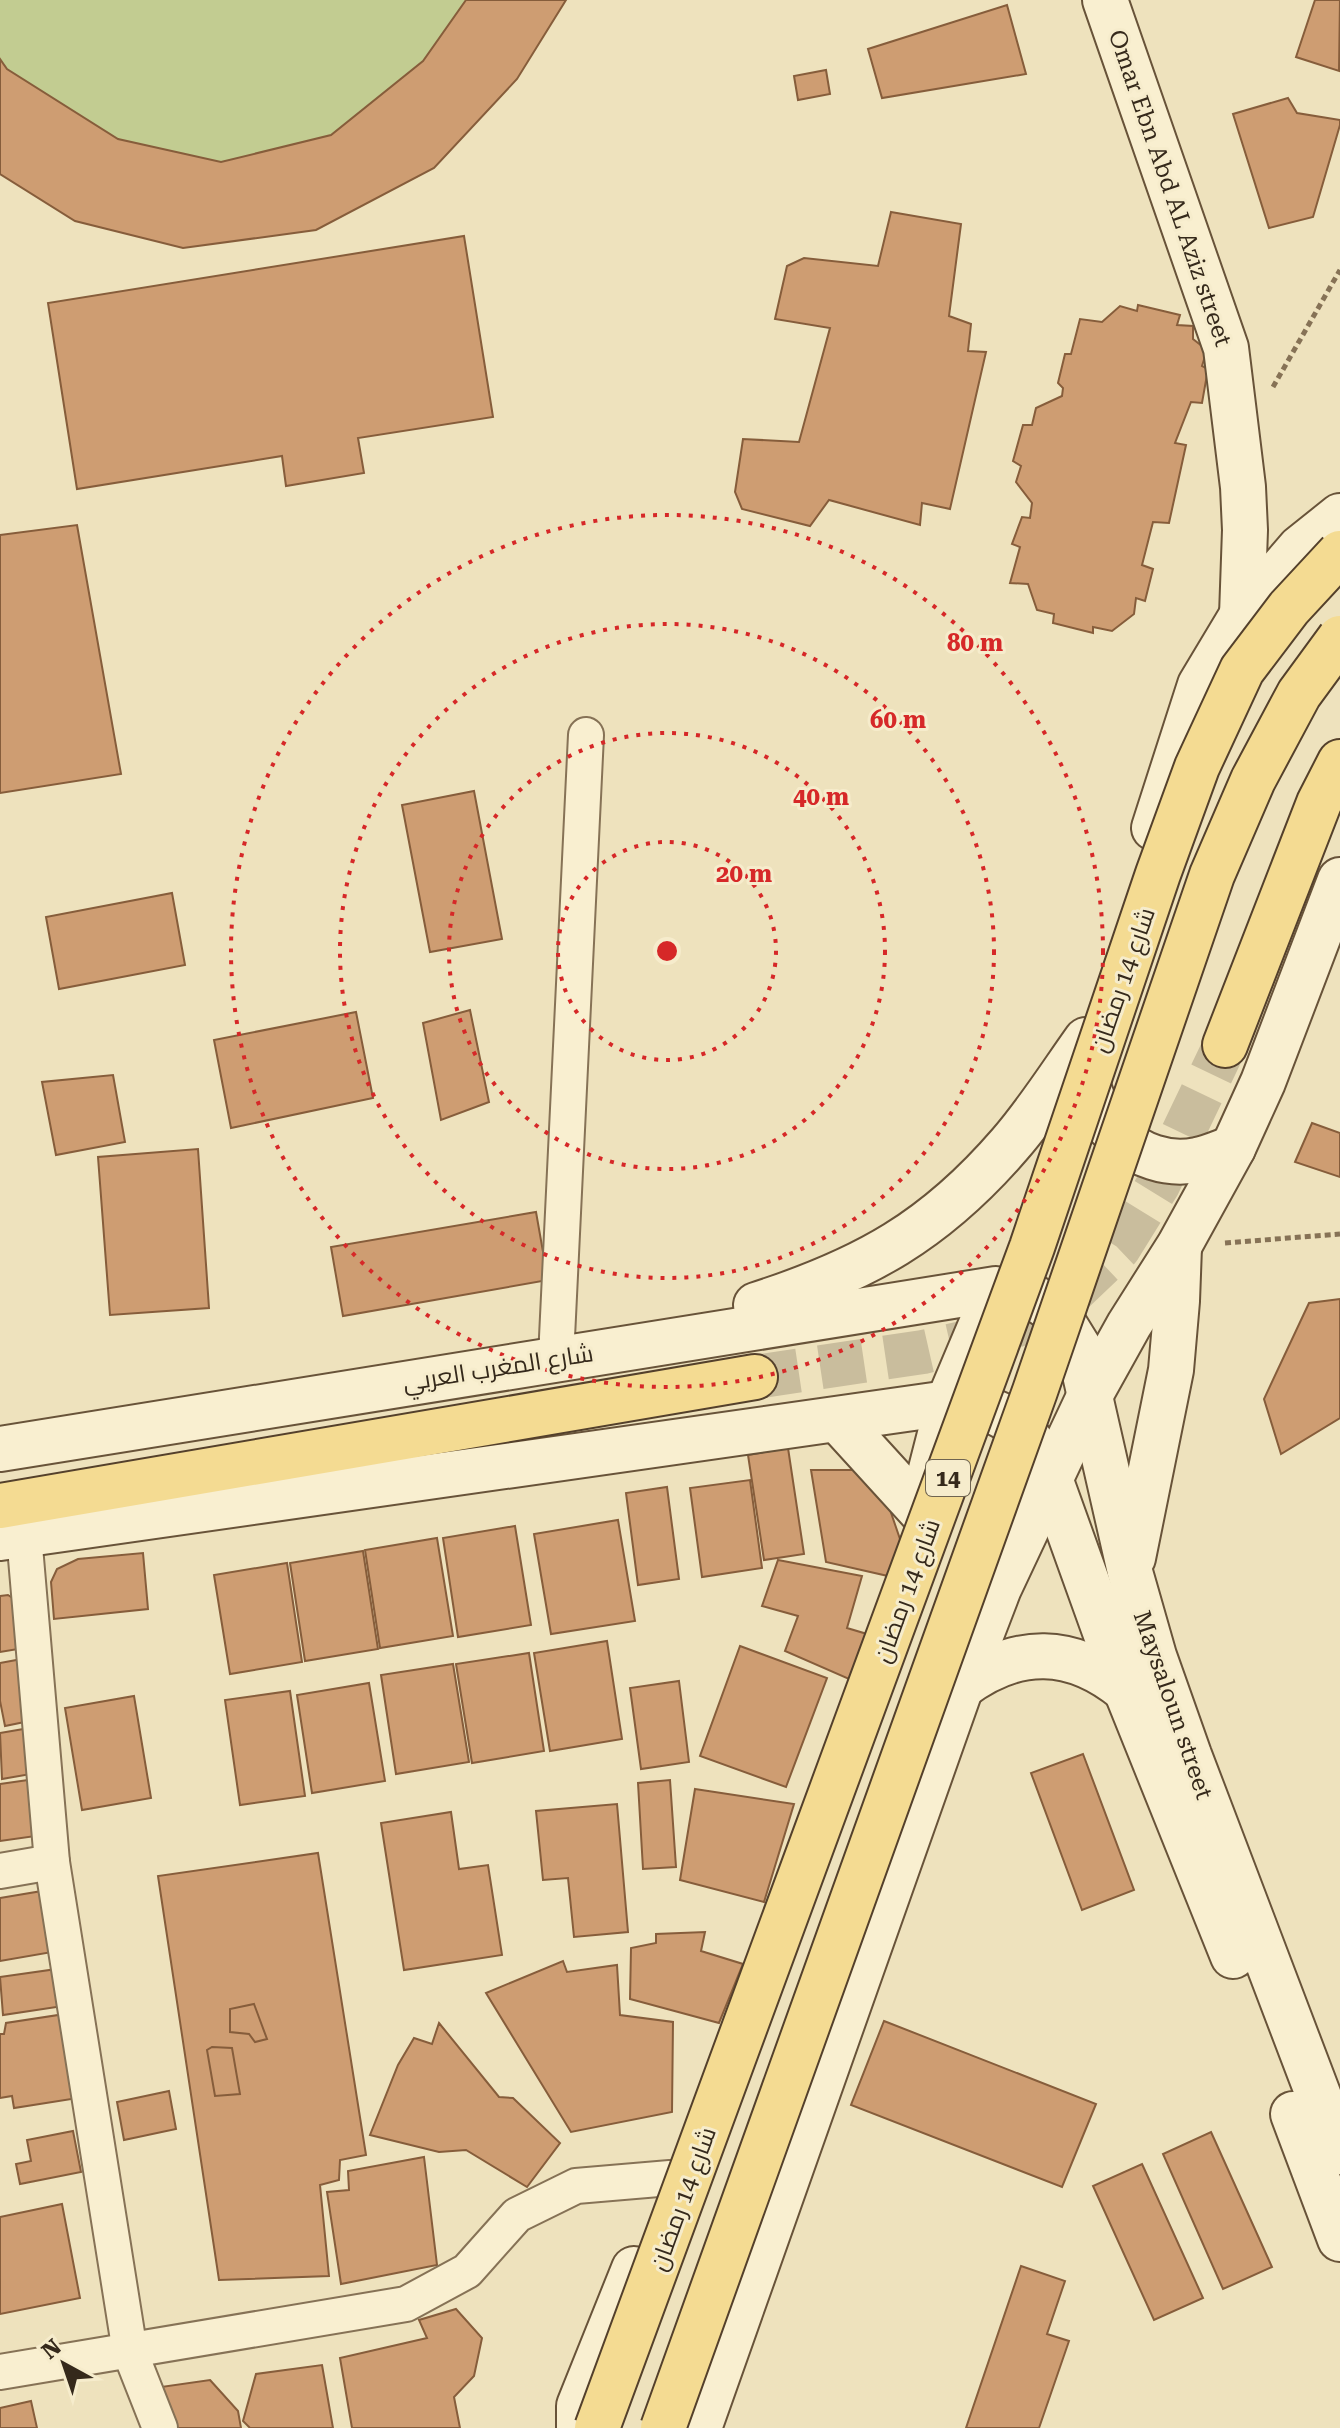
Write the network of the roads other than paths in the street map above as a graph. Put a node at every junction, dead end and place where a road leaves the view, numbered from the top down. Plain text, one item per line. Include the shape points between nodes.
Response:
1 (1105, 0) edge
2 (1340, 516) edge
3 (1340, 553) edge
4 (1242, 615) junction
5 (1340, 638) edge
6 (586, 735) dead end
7 (1340, 762) edge
8 (1340, 880) edge
9 (1086, 1040) junction
10 (1225, 1045) tunnel mouth
11 (1233, 1148) junction
12 (1179, 1246) junction
13 (996, 1289) junction
14 (620, 1348) junction
15 (556, 1358) junction
16 (755, 1377) tunnel mouth
17 (1089, 1397) junction
18 (948, 1403) junction
19 (838, 1420) junction
20 (0, 1449) edge
21 (1051, 1481) junction
22 (921, 1511) junction
23 (8, 1527) edge
24 (1130, 1572) junction
25 (961, 1687) junction
26 (1126, 1690) junction
27 (52, 1862) junction
28 (0, 1871) edge
29 (1340, 2152) edge
30 (670, 2178) junction
31 (1340, 2239) edge
32 (130, 2352) junction
33 (0, 2372) edge
34 (160, 2428) edge
35 (579, 2428) edge
36 (597, 2428) edge
37 (663, 2428) edge
38 (699, 2428) edge

1 - 4 main road, Omar Ebn Abd AL Aziz street via 1226,348 1243,487
2 - 4 main road via 1300,548
3 - 36 main road, شارع 14 رمضان / 14, bridge via 1242,670 1197,767 1027,1262
4 - 9 main road via 1200,685
5 - 37 main road, شارع 14 رمضان / 14, bridge via 1299,694 1259,767 1212,875 1030,1406
6 - 15 street
7 - 10 main road via 1319,803
8 - 11 main road
9 - 11 main road via 1089,1090 1098,1114 1124,1142 1158,1159 1196,1161
9 - 13 main road
9 - 14 main road via 1011,1143 953,1202 910,1236 814,1286
11 - 12 main road
12 - 17 main road
12 - 24 main road via 1171,1370
13 - 14 main road, شارع المغرب العربي
13 - 17 main road, Maysaloun street via 1032,1296 1058,1314 1079,1348
13 - 18 main road
14 - 15 main road, شارع المغرب العربي
15 - 20 main road, شارع المغرب العربي
16 - 23 main road
17 - 21 main road
17 - 24 main road, Maysaloun street
18 - 19 main road
18 - 21 main road, Maysaloun street via 972,1404 1014,1422 1037,1449
18 - 22 main road
19 - 22 main road
19 - 23 main road
21 - 25 main road via 999,1588
21 - 26 main road, Maysaloun street
22 - 30 main road
23 - 27 street
24 - 29 main road, Maysaloun street via 1189,1755
25 - 26 main road via 1000,1663 1044,1655 1088,1664
25 - 38 main road
26 - 31 main road, Maysaloun street
27 - 28 street
27 - 32 street
30 - 32 street via 576,2186 517,2215 467,2271 406,2304
30 - 35 main road via 579,2406
32 - 33 street
32 - 34 street

